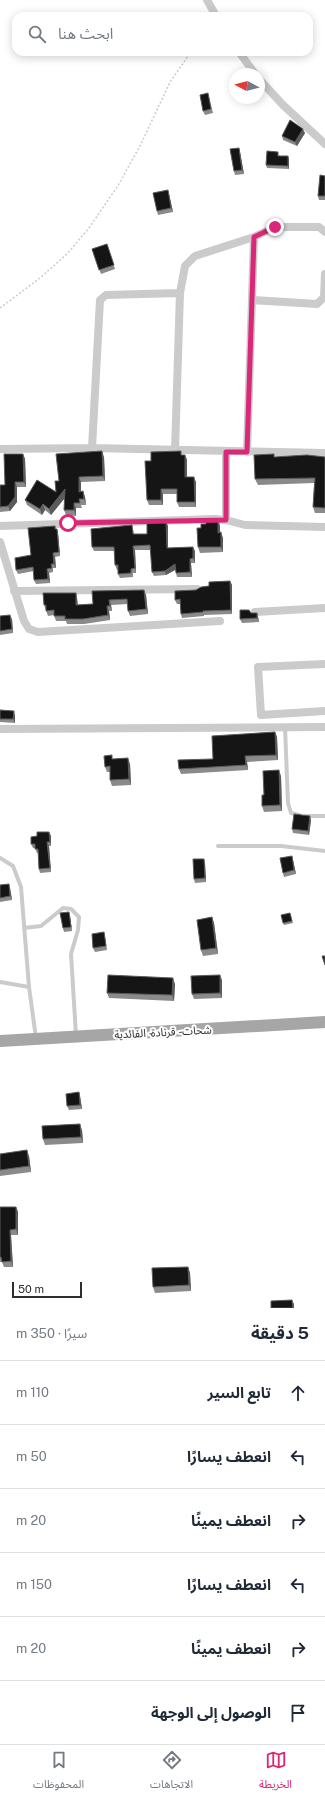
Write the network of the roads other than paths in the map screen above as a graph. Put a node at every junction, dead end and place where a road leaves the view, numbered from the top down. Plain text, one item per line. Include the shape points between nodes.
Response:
1 (207, 0) edge
2 (214, 12) edge
3 (242, 56) edge
4 (251, 68) edge
5 (265, 86) edge
6 (325, 144) edge
7 (325, 232) edge
8 (254, 237) junction
9 (325, 274) edge
10 (180, 293) junction
11 (252, 300) junction
12 (92, 448) junction
13 (0, 449) edge
14 (175, 450) junction
15 (226, 452) junction
16 (247, 452) junction
17 (325, 453) edge
18 (226, 520) junction
19 (0, 526) edge
20 (325, 527) edge
21 (0, 542) edge
22 (197, 589) edge
23 (14, 591) junction
24 (325, 608) edge
25 (255, 612) edge
26 (220, 621) dead end
27 (325, 664) edge
28 (325, 711) edge
29 (285, 727) junction
30 (325, 727) edge
31 (0, 729) edge
32 (325, 816) edge
33 (218, 846) dead end
34 (325, 851) edge
35 (0, 858) edge
36 (24, 928) junction
37 (0, 982) edge
38 (29, 987) junction
39 (325, 1022) edge
40 (76, 1037) junction
41 (36, 1039) junction
42 (0, 1041) edge

1 - 2 street
3 - 4 street
5 - 6 street
7 - 8 street via 319,226 275,227
8 - 10 street via 195,256 185,266
8 - 11 street
9 - 11 street via 324,297 317,304
10 - 12 street via 106,295 100,300
10 - 14 street
11 - 16 street
12 - 13 street
12 - 14 street
14 - 15 street
15 - 16 street
15 - 18 street
16 - 17 street
18 - 19 street
18 - 20 street via 245,525
21 - 23 street
22 - 23 street
23 - 26 street via 24,621 29,629 38,632
24 - 25 street
27 - 28 street via 258,667 261,714
29 - 30 street
29 - 31 street
29 - 32 lane via 288,803 291,813 300,816
33 - 34 lane via 280,846
35 - 36 lane via 13,866 21,887
36 - 38 lane
36 - 40 lane via 40,926 63,908 71,908 79,917 71,954
37 - 38 lane
38 - 41 lane
39 - 40 main road, شحات - قرنادة- الفائدية
40 - 41 main road, شحات - قرنادة- الفائدية
41 - 42 main road, شحات - قرنادة- الفائدية

